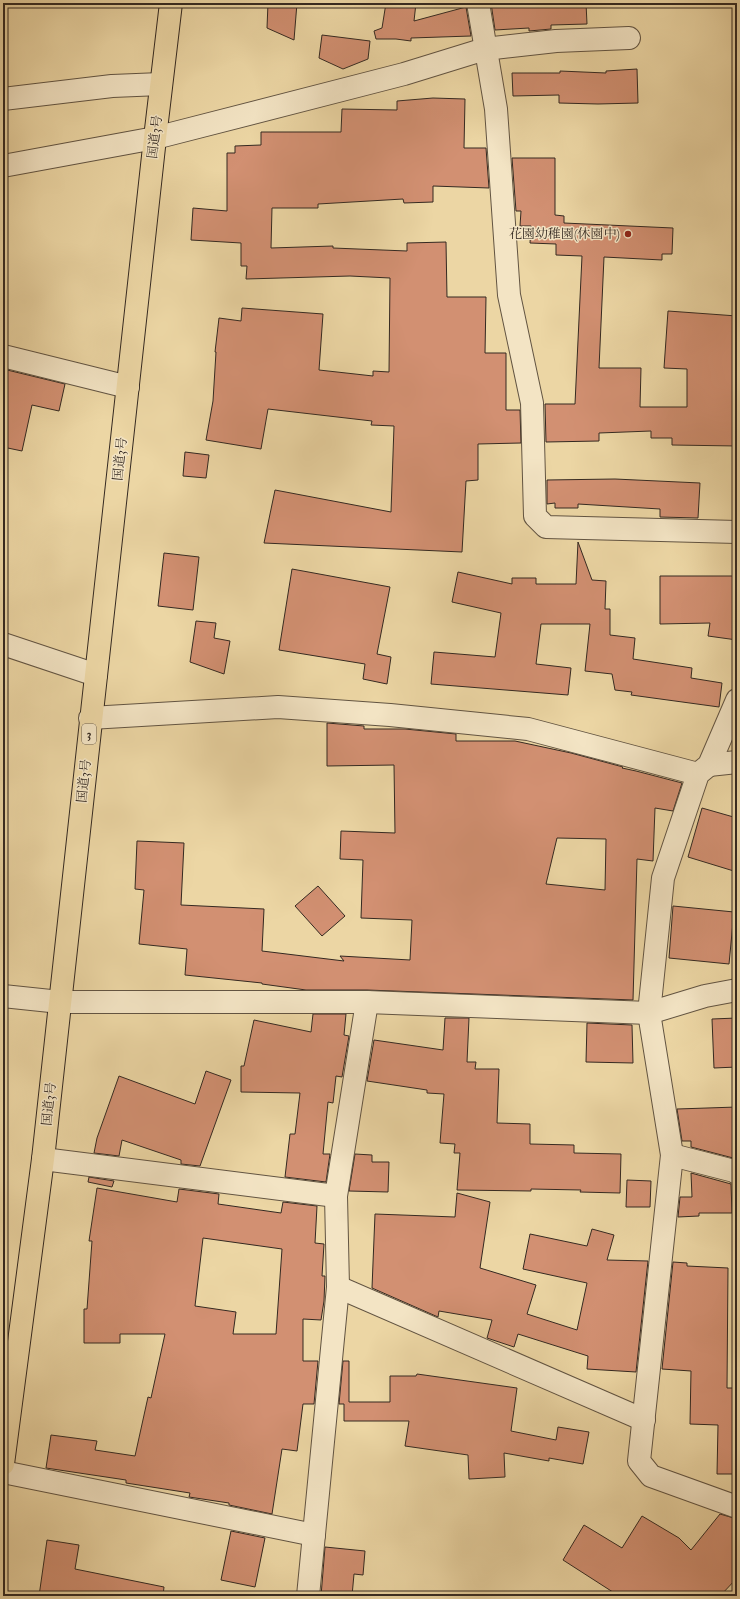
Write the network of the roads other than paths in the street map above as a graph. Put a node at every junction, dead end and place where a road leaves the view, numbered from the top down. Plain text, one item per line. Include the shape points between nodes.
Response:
1 (171, 3) edge
2 (478, 3) edge
3 (629, 38) dead end
4 (485, 49) junction
5 (161, 84) junction
6 (3, 99) edge
7 (155, 138) junction
8 (3, 166) edge
9 (3, 356) edge
10 (128, 387) junction
11 (737, 532) edge
12 (3, 644) edge
13 (96, 675) junction
14 (737, 700) edge
15 (90, 718) junction
16 (737, 762) edge
17 (704, 769) junction
18 (737, 990) edge
19 (3, 996) edge
20 (60, 1002) junction
21 (366, 1002) junction
22 (649, 1013) junction
23 (672, 1155) junction
24 (43, 1159) junction
25 (737, 1173) edge
26 (336, 1196) junction
27 (338, 1287) junction
28 (644, 1420) junction
29 (3, 1464) edge
30 (3, 1472) edge
31 (737, 1507) edge
32 (314, 1535) junction
33 (308, 1596) edge

1 - 5 highway, 国道3号 / 3
2 - 4 street
3 - 4 street via 556,41
4 - 7 street via 404,74
4 - 11 street via 496,109 509,295 532,403 535,516 546,527
5 - 6 street via 112,86
5 - 7 highway, 国道3号 / 3
7 - 8 street
7 - 10 highway, 国道3号 / 3
9 - 10 street
10 - 13 highway, 国道3号 / 3
12 - 13 street
13 - 15 highway, 国道3号 / 3
14 - 17 street
15 - 17 street via 278,707 390,715 528,729
15 - 20 highway, 国道3号 / 3
16 - 17 street
17 - 22 street via 663,878
18 - 22 street via 705,996
19 - 20 street
20 - 21 street
20 - 24 highway, 国道3号 / 3
21 - 22 street
21 - 26 street
22 - 23 street
23 - 25 street
23 - 28 street
24 - 26 street
24 - 29 highway, 国道3号 / 3
26 - 27 street
27 - 28 street
27 - 32 street
28 - 31 street via 639,1462 652,1476
30 - 32 street
32 - 33 street

